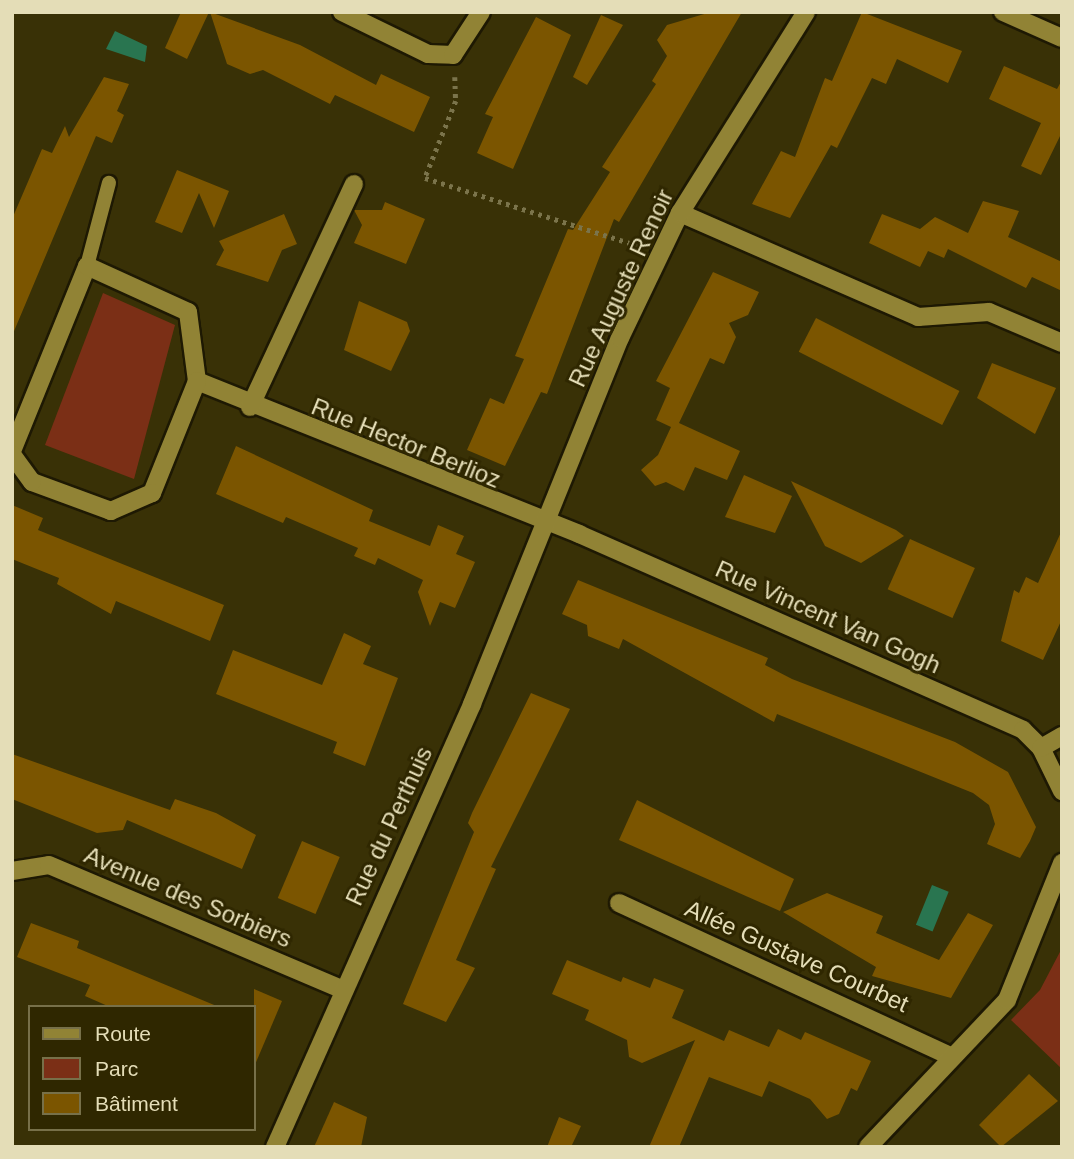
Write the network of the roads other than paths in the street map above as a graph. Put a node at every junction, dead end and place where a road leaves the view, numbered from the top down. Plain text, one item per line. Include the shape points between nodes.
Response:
1 (341, 12) edge
2 (481, 12) edge
3 (806, 12) edge
4 (1003, 12) edge
5 (1062, 38) edge
6 (109, 183) dead end
7 (354, 184) dead end
8 (680, 213) junction
9 (87, 266) junction
10 (1062, 343) edge
11 (197, 381) junction
12 (250, 407) junction
13 (12, 452) edge
14 (544, 524) junction
15 (1062, 736) edge
16 (1041, 748) junction
17 (1062, 791) edge
18 (1062, 863) edge
19 (12, 871) edge
20 (619, 902) dead end
21 (343, 990) junction
22 (952, 1057) junction
23 (275, 1147) edge
24 (868, 1147) edge

1 - 2 street via 428,54 453,55
3 - 8 street, Rue Auguste Renoir
4 - 5 street
6 - 9 lane
7 - 12 street
8 - 10 street via 918,317 989,312
8 - 14 street, Rue Auguste Renoir
9 - 11 street via 188,312
9 - 13 street
11 - 12 street, Rue Hector Berlioz
11 - 13 street via 152,493 111,511 32,482
12 - 14 street, Rue Hector Berlioz
14 - 16 street, Rue Vincent Van Gogh via 1023,730
14 - 21 street, Rue du Perthuis via 472,705
15 - 16 street
16 - 17 street, Rue Vincent Van Gogh
18 - 22 street via 1007,1000
19 - 21 street, Avenue des Sorbiers via 49,865
20 - 22 street, Allée Gustave Courbet
21 - 23 street, Rue du Perthuis
22 - 24 street

